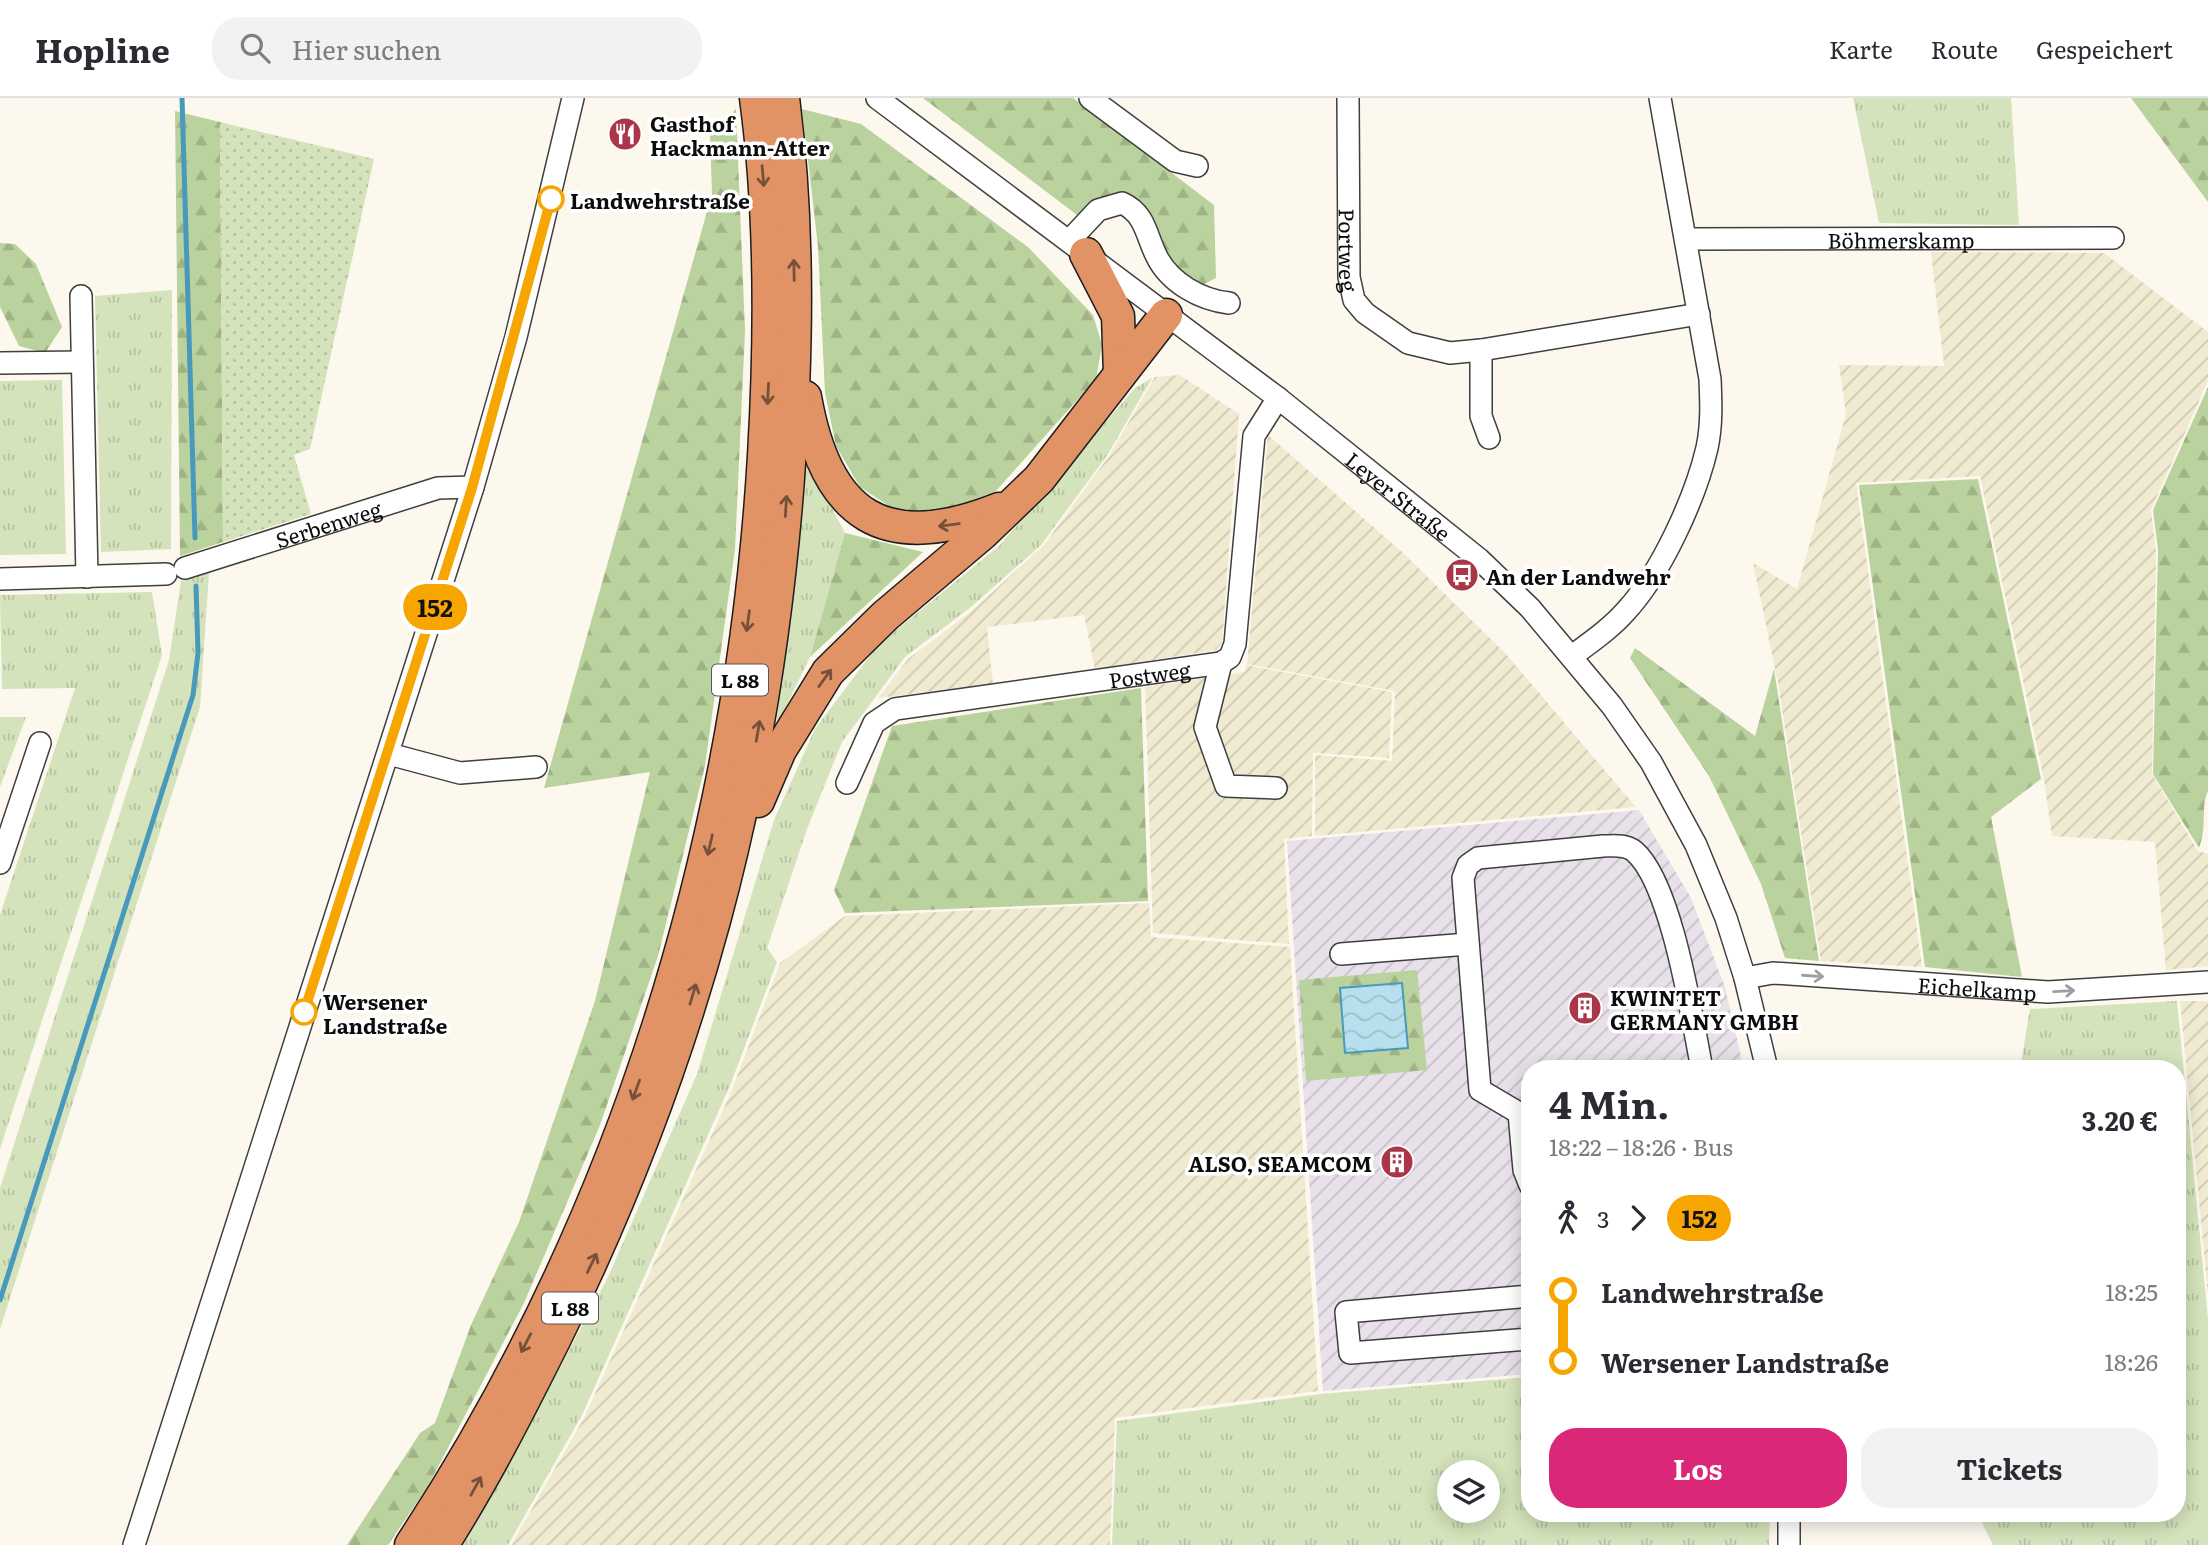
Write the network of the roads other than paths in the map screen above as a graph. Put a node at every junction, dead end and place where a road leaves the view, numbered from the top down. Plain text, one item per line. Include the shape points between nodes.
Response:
1 (573, 98) edge
2 (1090, 98) edge
3 (1348, 98) edge
4 (1660, 98) edge
5 (884, 100) edge
6 (770, 105) edge
7 (1197, 166) dead end
8 (2113, 238) dead end
9 (1687, 239) junction
10 (1078, 248) junction
11 (81, 296) dead end
12 (1228, 303) dead end
13 (1699, 314) junction
14 (1166, 315) junction
15 (795, 330) junction
16 (1480, 350) junction
17 (82, 362) junction
18 (0, 363) edge
19 (1120, 374) junction
20 (1278, 398) junction
21 (1489, 438) dead end
22 (472, 488) junction
23 (1013, 503) junction
24 (88, 577) junction
25 (0, 579) edge
26 (1572, 656) junction
27 (1221, 663) junction
28 (40, 743) dead end
29 (388, 754) junction
30 (536, 767) dead end
31 (847, 783) dead end
32 (1276, 788) dead end
33 (9, 810) edge
34 (0, 863) edge
35 (729, 870) junction
36 (1468, 944) junction
37 (1341, 954) dead end
38 (1745, 978) junction
39 (2208, 982) edge
40 (1700, 1060) edge
41 (1765, 1060) edge
42 (1521, 1136) edge
43 (1521, 1297) edge
44 (1521, 1340) edge
45 (1789, 1522) edge
46 (134, 1545) edge
47 (411, 1545) edge
48 (442, 1545) edge
49 (1789, 1545) edge

1 - 22 street via 516,337
2 - 7 street via 1175,161
3 - 16 street, Portweg via 1349,278 1354,300 1408,344 1450,353
4 - 9 street
5 - 10 street, Leyer Straße
15 -> 6 highway, L 88 via 793,211
6 -> 47 highway, L 88 via 769,378 759,543 735,716 710,843 659,1026 582,1233 500,1393
8 - 9 street, Böhmerskamp
9 - 13 street
10 - 12 street via 1098,210 1122,203 1142,219 1158,259 1171,275 1205,299
10 - 14 street, Leyer Straße
10 - 19 highway via 1118,316
11 - 17 street
13 - 16 street, Portweg
13 - 26 street via 1712,412 1699,477 1669,544 1627,611
14 - 19 highway
14 - 20 street, Leyer Straße
23 -> 15 highway via 965,523 920,529 881,524 851,506 829,476 812,437
35 -> 15 highway, L 88 via 759,724 783,543
16 - 21 street via 1481,416
17 - 18 street
17 - 24 street
19 - 23 highway via 1039,478
20 - 26 street, Leyer Straße via 1479,559
20 - 27 street, Postweg via 1254,436 1235,644 1230,657
22 - 24 street, Serbenweg via 438,488 175,571
22 - 29 street
35 -> 23 highway via 780,750 828,672 885,615 983,534
24 - 25 street, Serbenweg
26 - 38 street, Leyer Straße via 1651,762 1696,845
27 - 31 street, Postweg via 895,709 874,723
27 - 32 street via 1205,727 1226,786
28 - 33 street
29 - 30 street via 460,774
29 - 46 street
33 - 34 street
48 -> 35 highway, L 88 via 523,1403 601,1245 674,1059
36 - 37 street
36 - 40 street via 1463,878 1468,865 1478,858 1619,845 1633,850 1670,918
36 - 42 street via 1480,1090 1519,1113
38 -> 39 street, Eichelkamp via 1773,973 2048,992
38 - 41 street, Leyer Straße
43 - 44 street via 1346,1312 1350,1353
45 - 49 street

